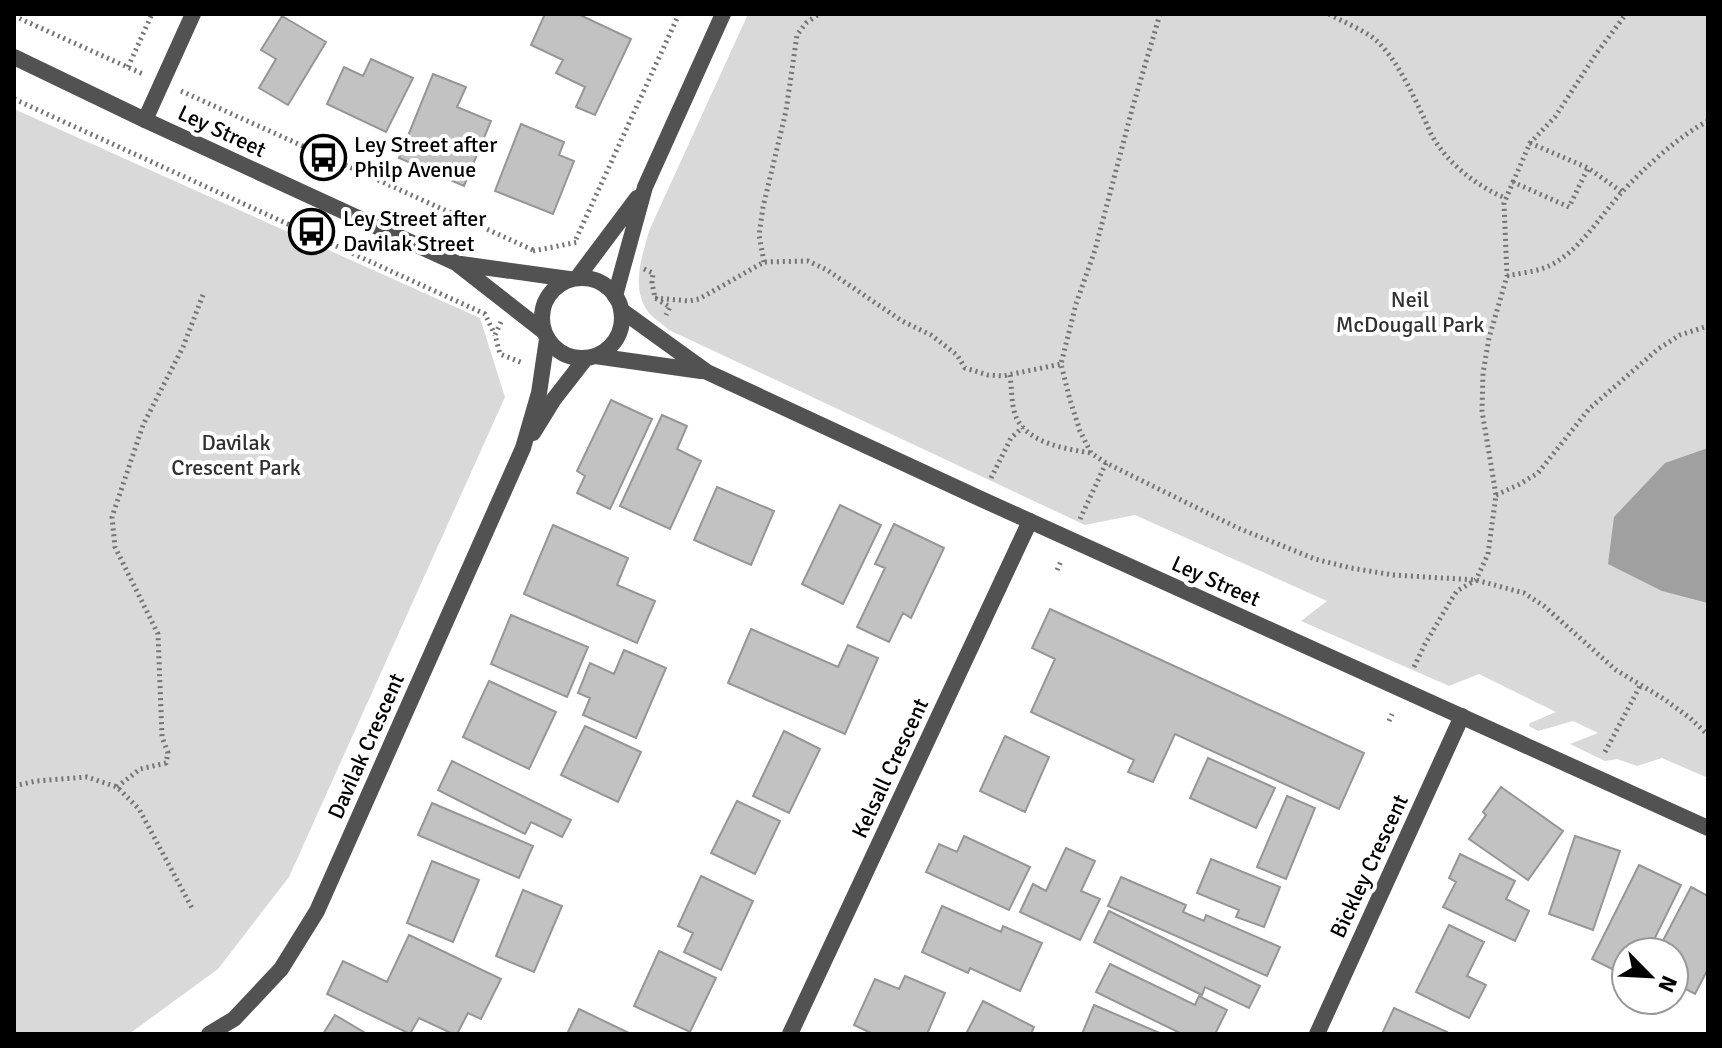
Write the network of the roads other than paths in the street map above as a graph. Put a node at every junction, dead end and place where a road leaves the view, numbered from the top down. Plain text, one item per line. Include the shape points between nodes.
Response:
1 (193, 14) edge
2 (723, 14) edge
3 (14, 57) edge
4 (145, 120) junction
5 (645, 187) junction
6 (456, 263) junction
7 (574, 279) junction
8 (618, 303) junction
9 (545, 335) junction
10 (590, 357) junction
11 (707, 372) junction
12 (523, 448) junction
13 (1030, 521) junction
14 (1462, 716) junction
15 (1708, 828) edge
16 (209, 1034) edge
17 (790, 1034) edge
18 (1317, 1034) edge

1 - 4 street
2 - 5 street
3 - 4 street, Ley Street
4 - 6 street, Ley Street
5 - 7 street
5 - 8 street
6 - 7 street, Ley Street
6 - 9 street, Ley Street
7 - 8 street, Ley Street via 602,283
7 - 9 street via 546,299
8 - 10 street via 617,337
8 - 11 street, Ley Street
9 - 10 street, Ley Street via 560,352
9 - 12 street, Davilak Crescent via 539,393
10 - 11 street, Ley Street
10 - 12 street, Davilak Crescent via 554,399
11 - 13 street, Ley Street
12 - 16 street, Davilak Crescent via 317,911 281,969 234,1019
13 - 14 street, Ley Street
13 - 17 street, Kelsall Crescent
14 - 15 street, Ley Street
14 - 18 street, Bickley Crescent

